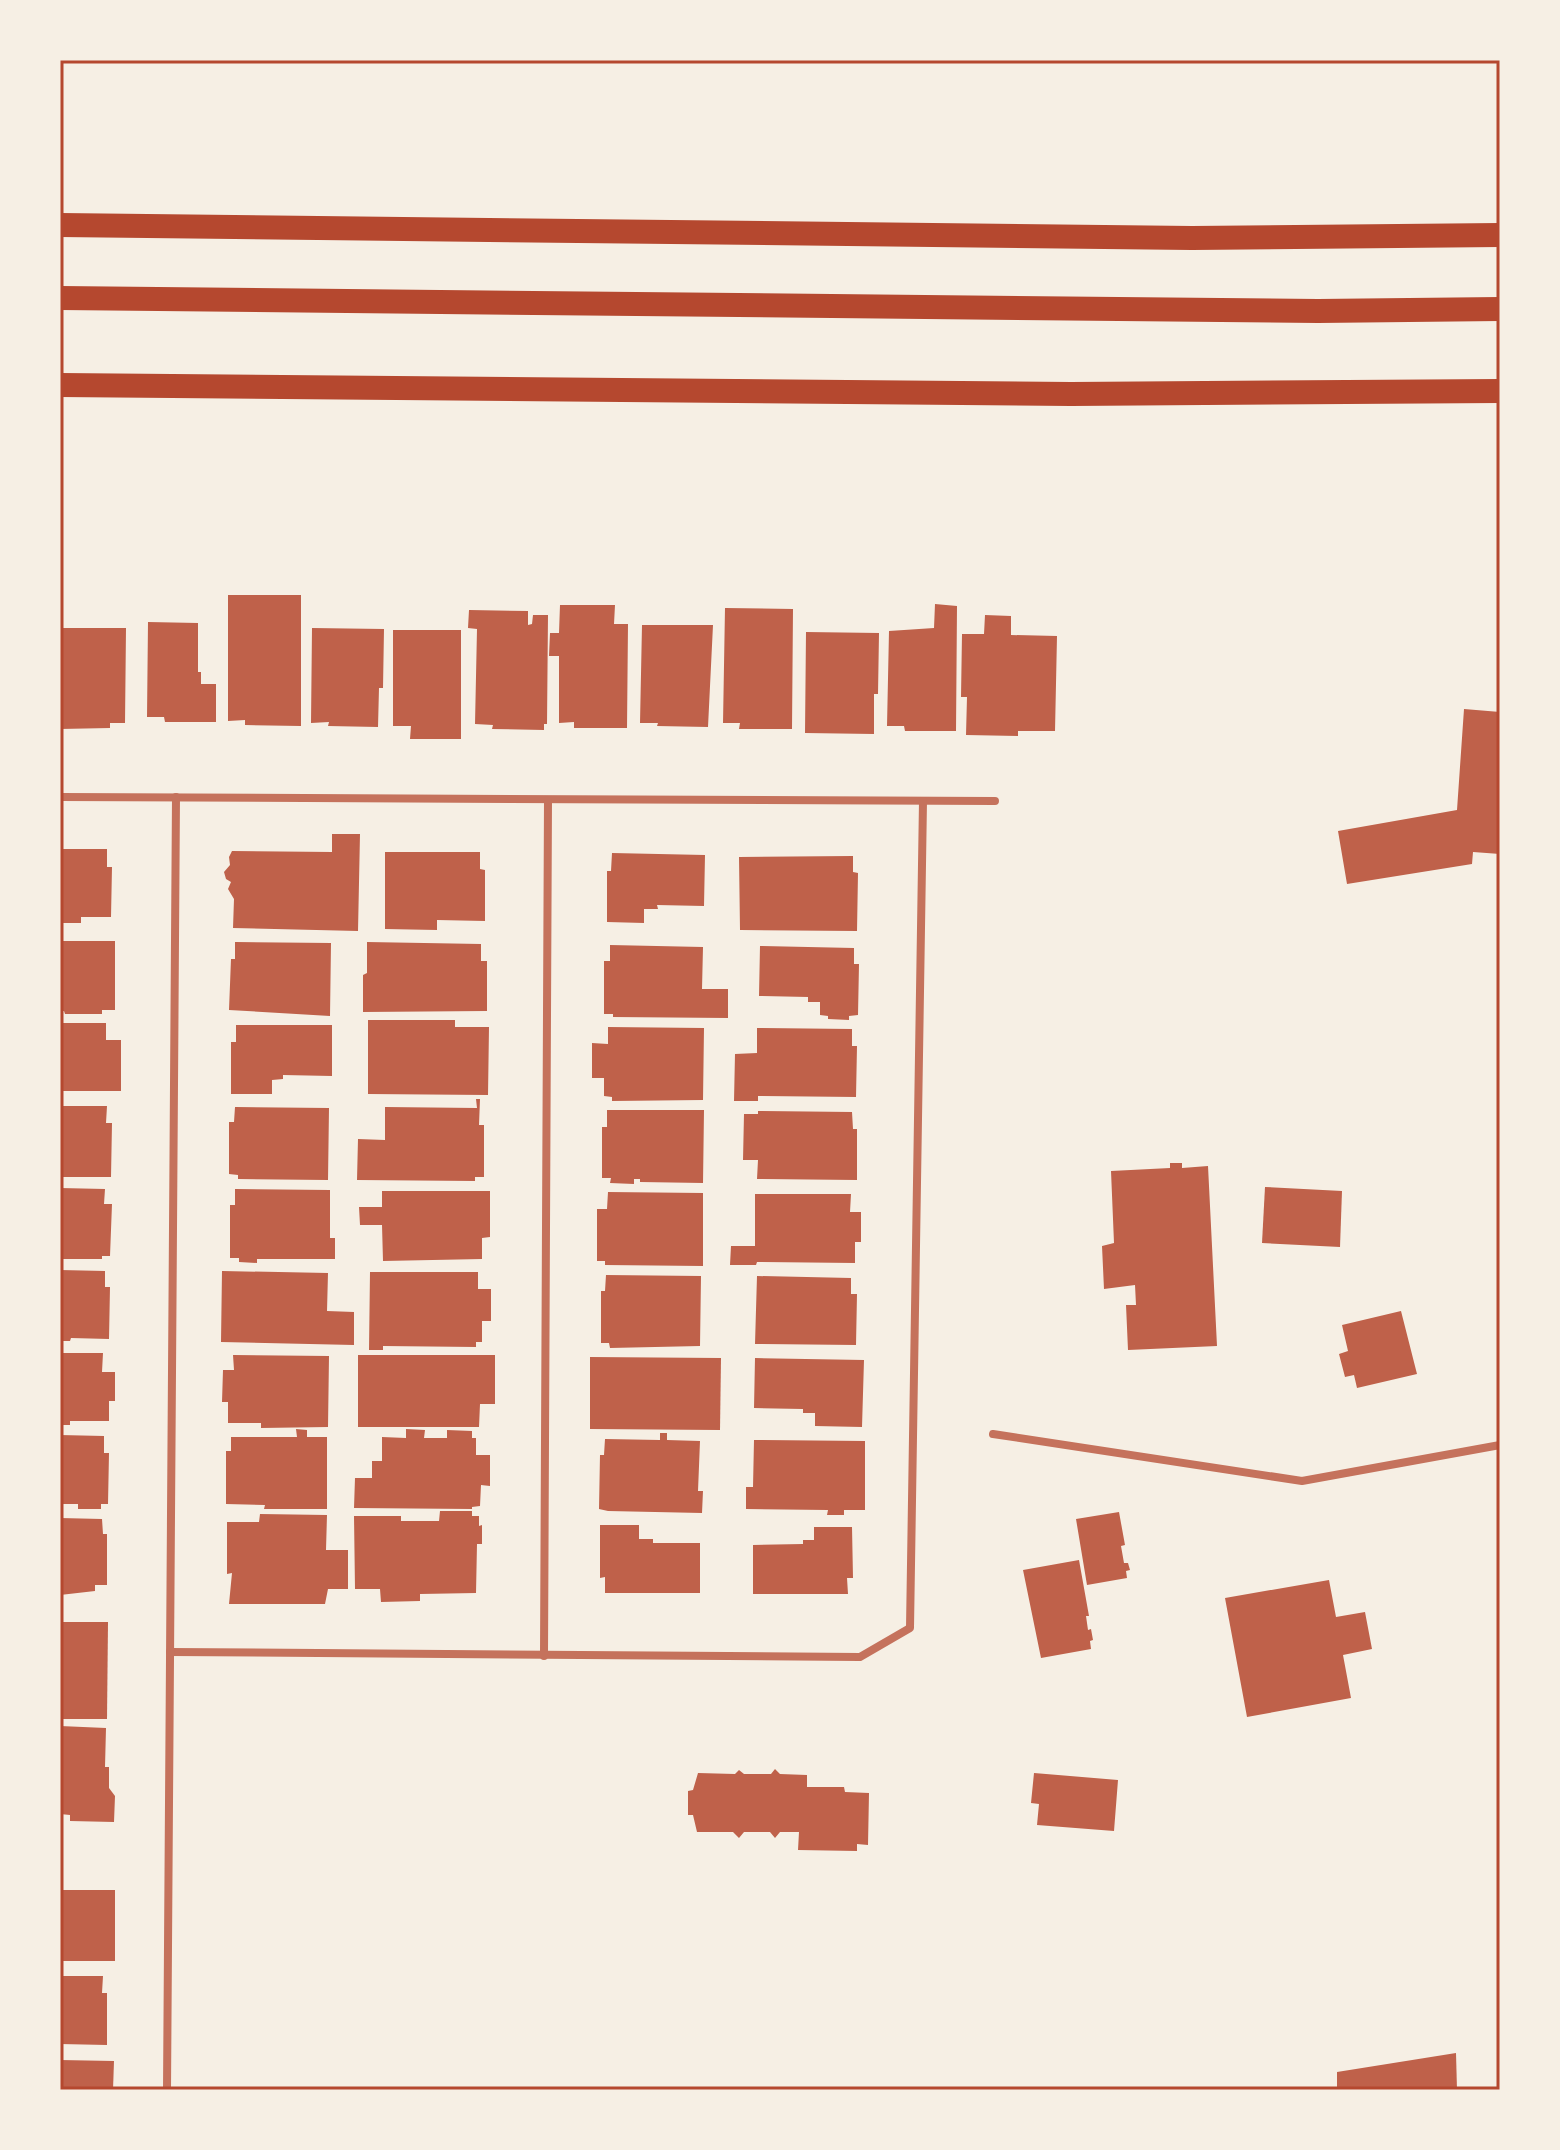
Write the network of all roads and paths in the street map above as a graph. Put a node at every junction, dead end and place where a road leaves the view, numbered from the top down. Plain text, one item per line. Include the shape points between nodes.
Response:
1 (60, 225) edge
2 (1500, 235) edge
3 (60, 298) edge
4 (1500, 309) edge
5 (60, 385) edge
6 (1500, 391) edge
7 (60, 797) edge
8 (176, 797) junction
9 (548, 800) junction
10 (923, 801) junction
11 (995, 801) dead end
12 (993, 1434) dead end
13 (1500, 1445) edge
14 (170, 1652) junction
15 (544, 1656) junction
16 (167, 2090) edge

1 - 2 highway via 1192,238
3 - 4 highway
5 - 6 highway via 1055,394
7 - 8 street
8 - 9 street
8 - 14 street
9 - 10 street
9 - 15 street
10 - 11 street
10 - 15 street via 910,1628 860,1657
12 - 13 street via 1302,1481
14 - 15 street
14 - 16 street

